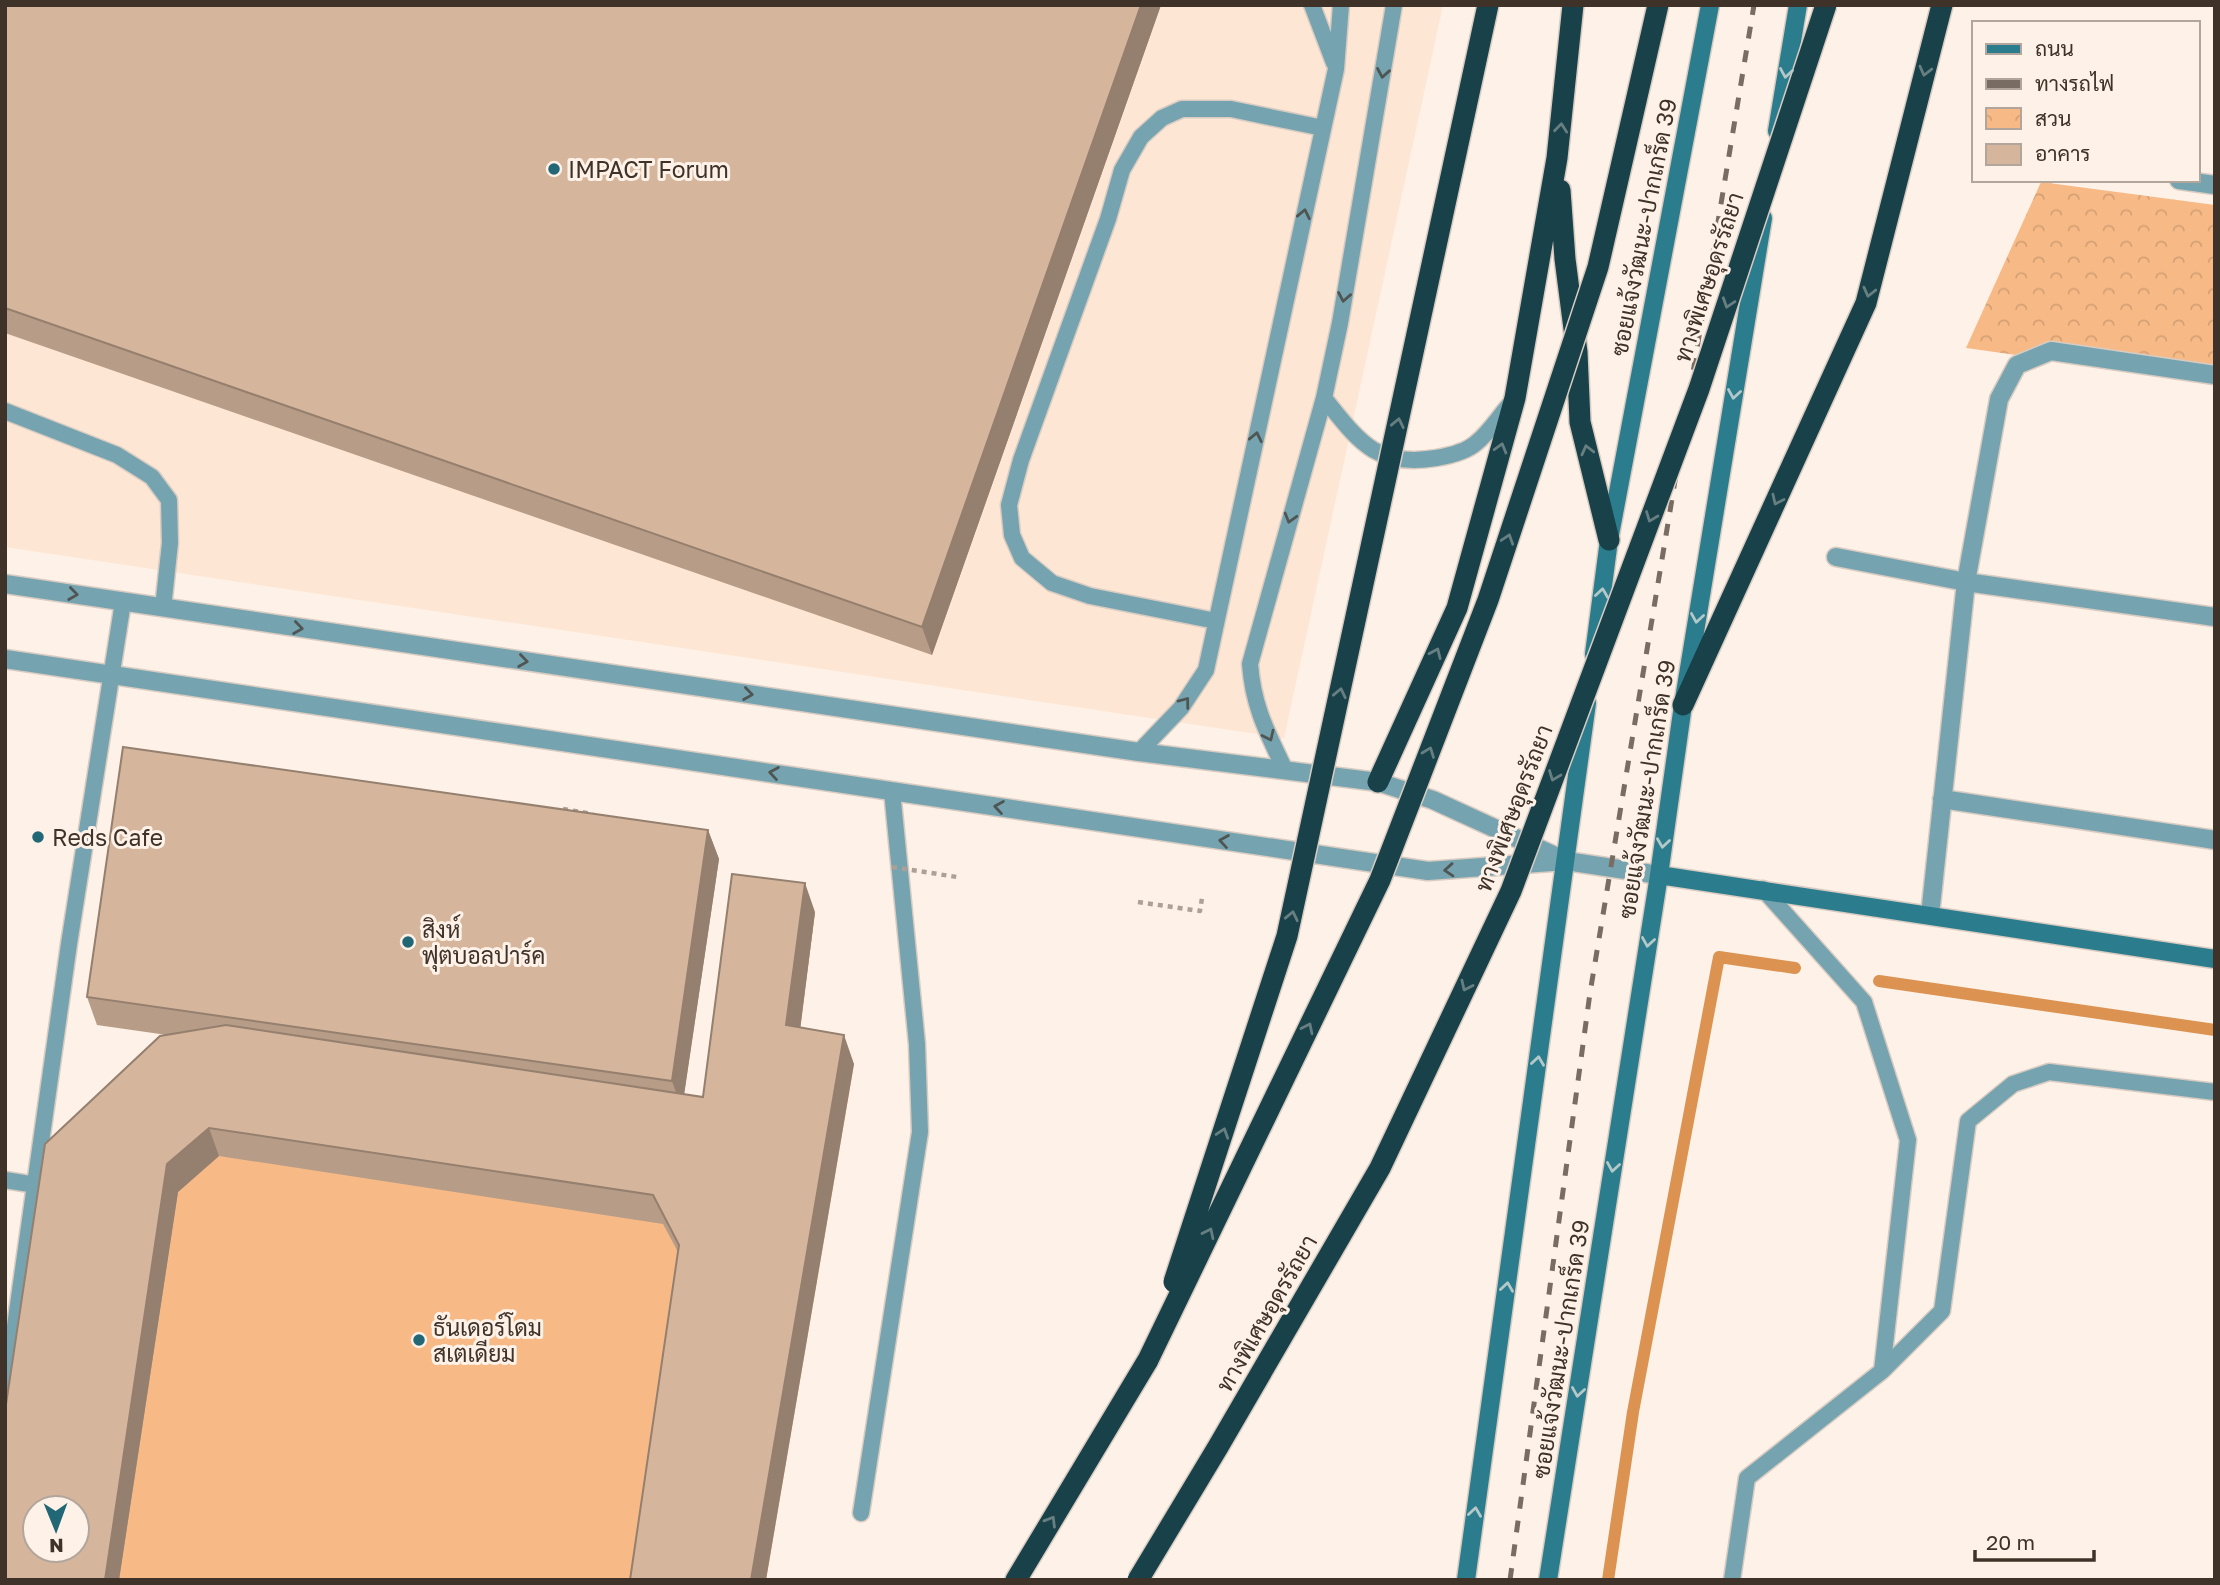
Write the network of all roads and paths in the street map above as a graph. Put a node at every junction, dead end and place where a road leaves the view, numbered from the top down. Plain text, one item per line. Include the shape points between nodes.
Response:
1 (1312, 5) edge
2 (1341, 5) edge
3 (1394, 5) edge
4 (1488, 5) edge
5 (1573, 5) edge
6 (1658, 5) edge
7 (1710, 5) edge
8 (1797, 5) edge
9 (1826, 5) edge
10 (1942, 5) edge
11 (1336, 69) junction
12 (1323, 128) junction
13 (1558, 158) junction
14 (2193, 182) edge
15 (2215, 185) edge
16 (2215, 375) edge
17 (1324, 398) junction
18 (1515, 398) junction
19 (5, 411) edge
20 (1609, 540) junction
21 (1836, 557) dead end
22 (1966, 582) junction
23 (5, 584) edge
24 (123, 602) junction
25 (163, 608) junction
26 (2215, 617) edge
27 (1216, 621) junction
28 (5, 659) edge
29 (110, 674) junction
30 (1683, 705) junction
31 (1139, 752) junction
32 (1285, 771) junction
33 (1378, 782) junction
34 (892, 791) junction
35 (1942, 799) junction
36 (563, 809) edge
37 (604, 815) edge
38 (2215, 840) edge
39 (1566, 861) junction
40 (892, 867) dead end
41 (1659, 875) junction
42 (957, 877) dead end
43 (1763, 889) junction
44 (1202, 898) dead end
45 (1138, 902) dead end
46 (1930, 915) junction
47 (2215, 959) edge
48 (2215, 1092) edge
49 (5, 1180) edge
50 (37, 1185) junction
51 (1148, 1360) junction
52 (1882, 1371) junction
53 (5, 1397) edge
54 (861, 1513) dead end
55 (1016, 1580) edge
56 (1138, 1580) edge
57 (1466, 1580) edge
58 (1548, 1580) edge
59 (1732, 1580) edge

1 - 11 lane
2 - 11 lane
3 -> 17 lane
51 -> 4 highway, bridge via 1287,936
13 -> 5 highway
51 -> 6 highway, bridge via 1380,880 1488,600 1598,267
7 - 20 main road, ซอยแจ้งวัฒนะ-ปากเกร็ด 39
8 -> 30 main road, ซอยแจ้งวัฒนะ-ปากเกร็ด 39
9 -> 56 highway, ทางพิเศษอุดรรัถยา, bridge via 1699,389 1511,891 1380,1168
10 -> 30 highway via 1866,303
11 - 12 lane
27 -> 12 lane
12 - 27 lane via 1231,109 1182,108 1162,117 1141,137 1122,170 1009,505 1012,535 1022,558 1052,583 1090,596
13 - 18 highway
20 -> 13 highway via 1580,422
14 - 15 street
16 - 22 street via 2051,351 2017,365 1999,399
17 - 18 lane via 1360,442 1391,458 1420,460 1475,445
17 -> 32 lane via 1250,664 1260,718
33 -> 18 highway via 1457,608
19 - 25 lane via 117,455 152,477 169,500
39 -> 20 main road, ซอยแจ้งวัฒนะ-ปากเกร็ด 39
21 - 22 street
22 - 26 street
22 - 35 street
23 -> 24 street
24 - 25 street
24 - 29 lane
25 -> 31 street
31 -> 27 lane via 1181,708 1206,670
28 - 29 street
34 -> 29 street
29 - 50 lane
30 -> 41 main road, ซอยแจ้งวัฒนะ-ปากเกร็ด 39
31 - 32 street
32 - 33 street
33 - 39 street via 1433,800
39 -> 34 street via 1428,871
34 - 54 lane via 917,1044 920,1132
35 - 38 street
35 - 46 street
36 - 37 path
39 - 41 street
57 -> 39 main road, ซอยแจ้งวัฒนะ-ปากเกร็ด 39
40 - 42 path, bridge
41 - 43 main road
41 -> 58 main road, ซอยแจ้งวัฒนะ-ปากเกร็ด 39
43 - 46 main road
43 - 52 lane via 1864,1002 1908,1140
44 - 45 path via 1200,911
46 - 47 main road
48 - 52 lane via 2049,1072 2013,1084 1968,1121 1942,1311
49 - 50 lane
50 - 53 lane
55 -> 51 highway
52 - 59 lane via 1747,1478

